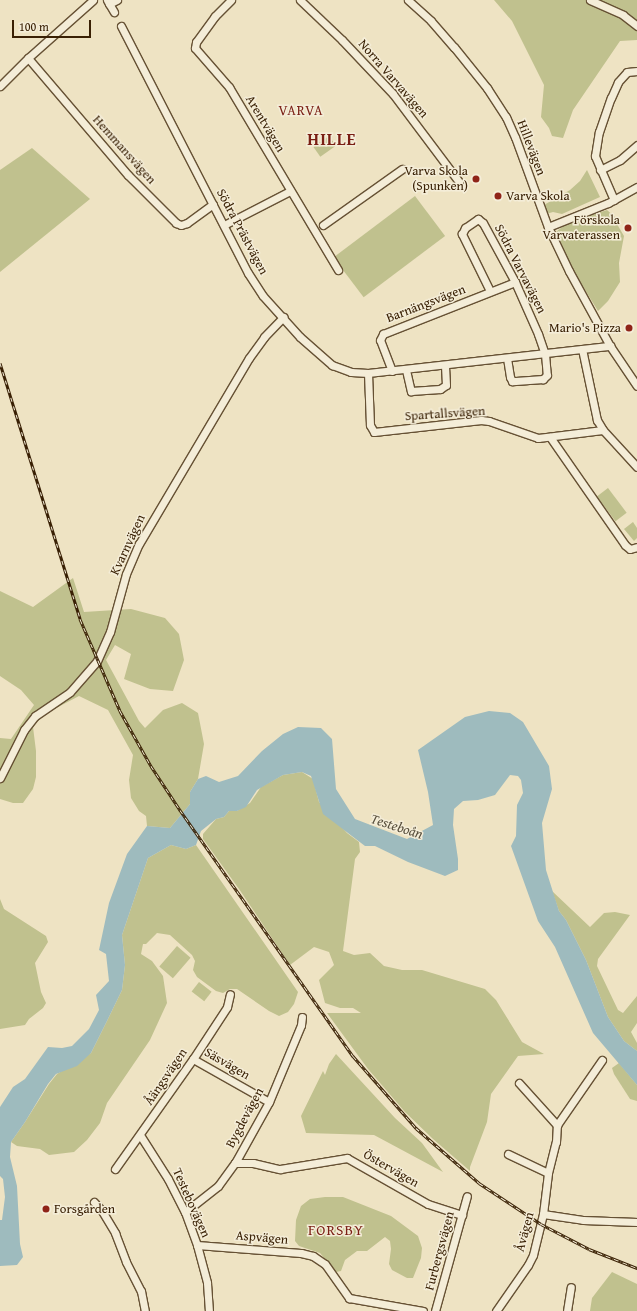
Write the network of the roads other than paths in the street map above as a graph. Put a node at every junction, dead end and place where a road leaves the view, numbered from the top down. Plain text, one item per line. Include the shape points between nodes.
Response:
1 (93, 0) edge
2 (117, 0) edge
3 (231, 0) edge
4 (300, 0) edge
5 (408, 0) edge
6 (590, 0) edge
7 (108, 2) edge
8 (114, 12) dead end
9 (121, 26) dead end
10 (637, 26) edge
11 (28, 58) junction
12 (637, 71) edge
13 (0, 86) edge
14 (637, 145) edge
15 (402, 169) dead end
16 (600, 170) junction
17 (459, 182) dead end
18 (637, 187) edge
19 (290, 191) junction
20 (614, 200) junction
21 (213, 204) junction
22 (224, 225) junction
23 (323, 225) dead end
24 (548, 228) junction
25 (338, 270) dead end
26 (515, 282) junction
27 (490, 292) junction
28 (283, 317) junction
29 (610, 346) junction
30 (582, 349) junction
31 (545, 354) junction
32 (507, 358) junction
33 (445, 365) junction
34 (406, 370) junction
35 (392, 371) junction
36 (368, 374) junction
37 (637, 386) edge
38 (603, 430) junction
39 (550, 437) junction
40 (637, 466) edge
41 (637, 547) edge
42 (0, 778) edge
43 (230, 994) dead end
44 (302, 1017) dead end
45 (193, 1059) junction
46 (602, 1060) dead end
47 (519, 1083) dead end
48 (269, 1102) junction
49 (557, 1125) junction
50 (140, 1134) junction
51 (508, 1154) dead end
52 (235, 1163) junction
53 (115, 1169) dead end
54 (548, 1173) junction
55 (467, 1196) dead end
56 (94, 1202) dead end
57 (185, 1212) junction
58 (543, 1214) junction
59 (462, 1215) junction
60 (637, 1222) edge
61 (197, 1245) junction
62 (571, 1287) dead end
63 (145, 1311) edge
64 (209, 1311) edge
65 (423, 1311) edge
66 (436, 1311) edge
67 (496, 1311) edge
68 (567, 1311) edge

1 - 11 street
2 - 7 street
3 - 19 street, Arentvägen via 215,16 196,42 195,48 229,87
4 - 17 street, Norra Varvavägen via 393,94
5 - 24 street, Hillevägen via 454,47 487,88 502,112 516,137
6 - 10 street via 623,15
7 - 8 street
9 - 21 street, Södra Prästvägen
11 - 13 street
11 - 21 street, Hemmansvägen via 128,175 176,223 187,223
12 - 16 street via 627,72 618,82 611,98 594,156
14 - 16 street via 620,160
15 - 23 street
16 - 20 street
18 - 20 street
19 - 22 street
19 - 25 street, Arentvägen
20 - 24 street
21 - 22 street, Södra Prästvägen
22 - 28 street, Södra Prästvägen via 263,296
24 - 29 street, Hillevägen
26 - 27 street, Barnängsvägen
26 - 27 street, Södra Varvavägen via 479,219 466,227 462,234
26 - 31 street, Södra Varvavägen
27 - 35 street, Barnängsvägen via 383,334 380,340
28 - 36 street, Södra Prästvägen via 313,350 332,365 351,372
28 - 42 street, Kvarnvägen via 249,358 139,544 126,574 110,632 97,661 70,692 35,716 24,730
29 - 30 street, Södra Prästvägen
29 - 37 street, Hillevägen
30 - 31 street, Södra Prästvägen
30 - 38 street via 597,420
31 - 32 street, Södra Prästvägen
31 - 32 street via 547,373 546,377 540,379 512,381
32 - 33 street, Södra Prästvägen
33 - 34 street, Södra Prästvägen
33 - 34 street via 446,385 440,390 411,391
34 - 35 street, Södra Prästvägen
35 - 36 street, Södra Prästvägen
36 - 39 street, Spartallsvägen via 370,425 374,432 482,420 538,438
38 - 39 street
38 - 40 street
39 - 41 street via 625,545 630,549
43 - 45 street, Åängsvägen via 227,1007
44 - 48 street, Bygdevägen
45 - 48 street, Säsvägen
45 - 50 street, Åängsvägen
46 - 49 street, Åvägen
47 - 49 street
48 - 52 street, Bygdevägen
49 - 54 street, Åvägen via 556,1142
50 - 53 street, Åängsvägen
50 - 57 street, Testebovägen
51 - 54 street
52 - 57 street, Bygdevägen via 218,1186
52 - 59 street, Östervägen via 253,1163 280,1169 347,1158 428,1204
54 - 58 street, Åvägen
55 - 59 street, Furbergsvägen
56 - 63 street via 114,1233 141,1291
57 - 61 street, Testebovägen
58 - 60 street via 583,1220
58 - 67 street, Åvägen via 533,1255
59 - 66 street, Furbergsvägen
61 - 64 street, Testebovägen via 207,1283
61 - 65 street, Aspvägen via 313,1256 325,1264 349,1298
62 - 68 street

